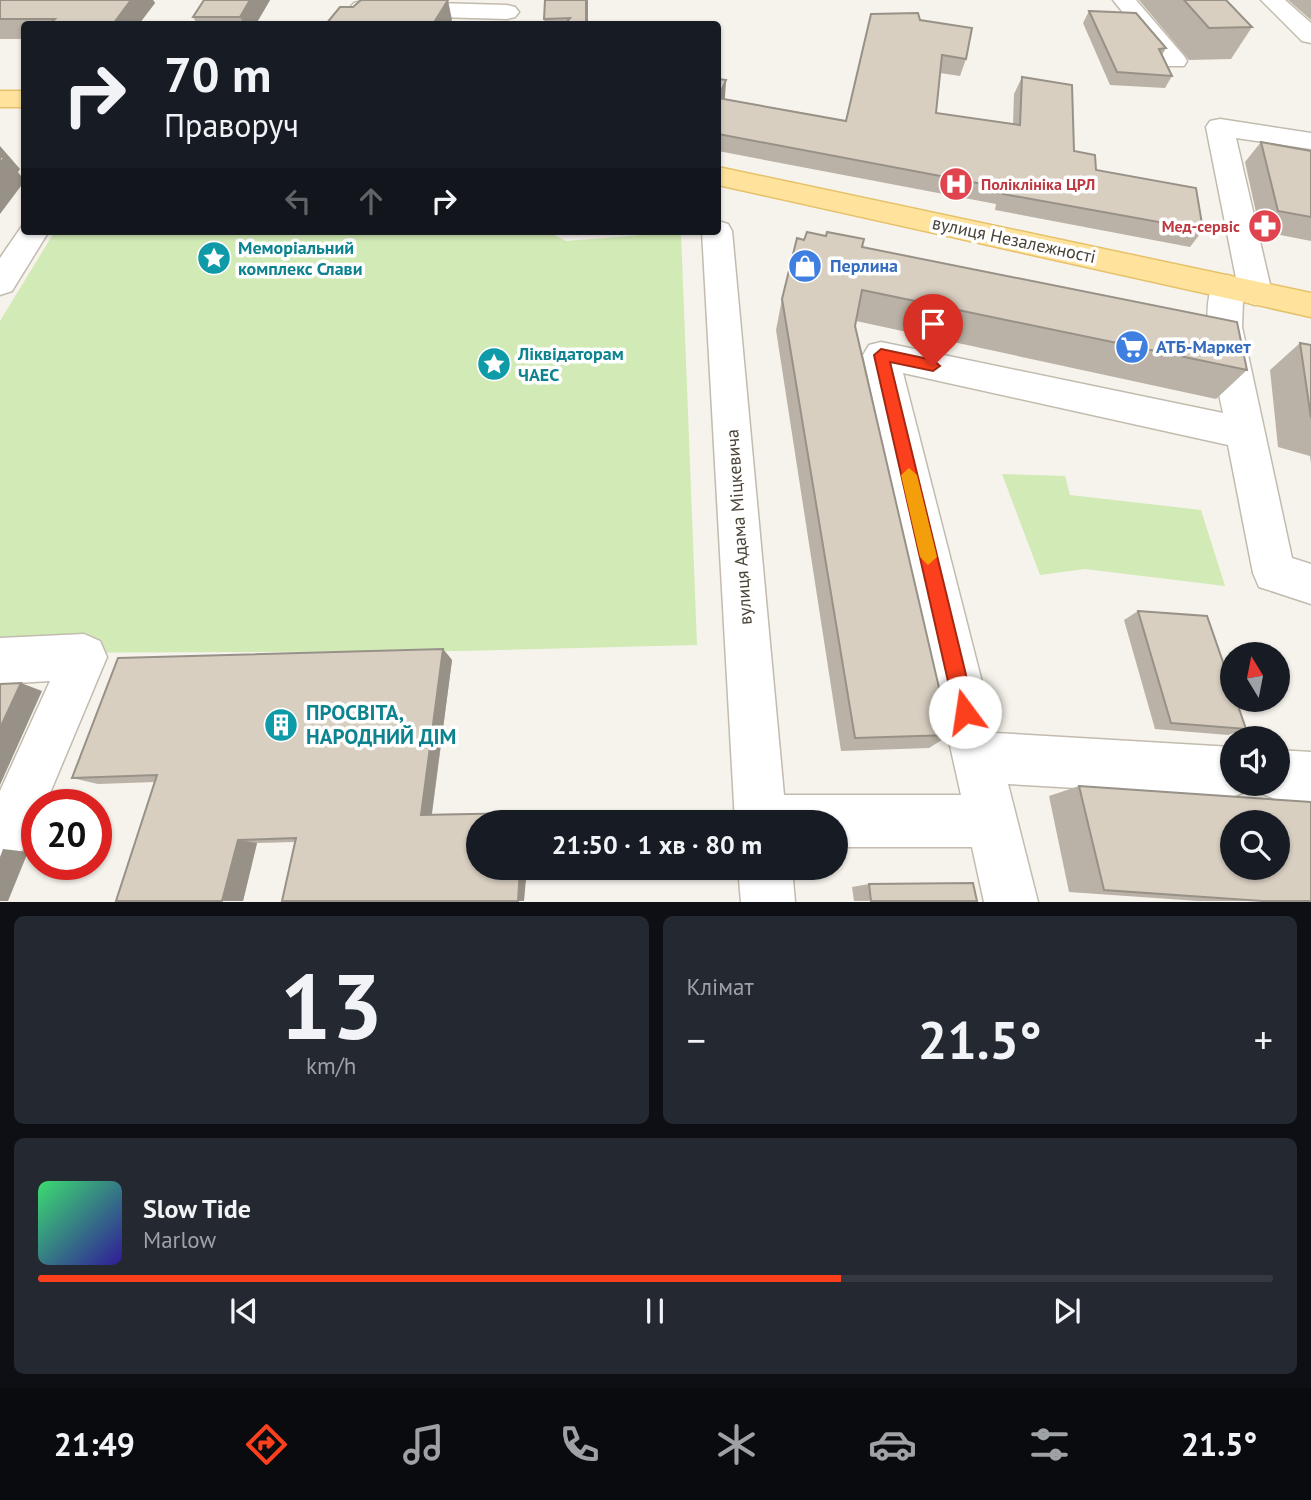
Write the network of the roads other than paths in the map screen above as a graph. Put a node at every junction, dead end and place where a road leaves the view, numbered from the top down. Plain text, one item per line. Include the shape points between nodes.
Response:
1 (1124, 0) edge
2 (1272, 0) edge
3 (507, 12) edge
4 (350, 21) edge
5 (1311, 36) edge
6 (1175, 61) dead end
7 (0, 99) edge
8 (21, 99) edge
9 (1311, 141) edge
10 (721, 177) edge
11 (31, 235) edge
12 (718, 235) edge
13 (0, 283) edge
14 (1241, 290) junction
15 (1311, 304) edge
16 (1245, 433) junction
17 (1311, 584) edge
18 (0, 661) edge
19 (975, 754) junction
20 (1220, 771) edge
21 (1290, 776) edge
22 (1311, 777) edge
23 (761, 810) edge
24 (992, 821) junction
25 (848, 831) edge
26 (5, 835) edge
27 (766, 880) edge
28 (768, 901) edge
29 (1011, 901) edge

1 - 6 street
2 - 5 street
3 - 4 street via 362,8
7 - 8 main road
9 - 14 street via 1220,127
10 - 14 main road, вулиця Незалежності
11 - 13 street
12 - 23 street, вулиця Адама Міцкевича
14 - 15 main road, вулиця Незалежності
14 - 16 street via 1226,327
16 - 17 street via 1274,573
16 - 19 street via 881,355
18 - 26 street via 84,657
19 - 20 street via 1019,761
19 - 24 street
21 - 22 street
24 - 25 street
24 - 29 street
27 - 28 street, вулиця Адама Міцкевича

